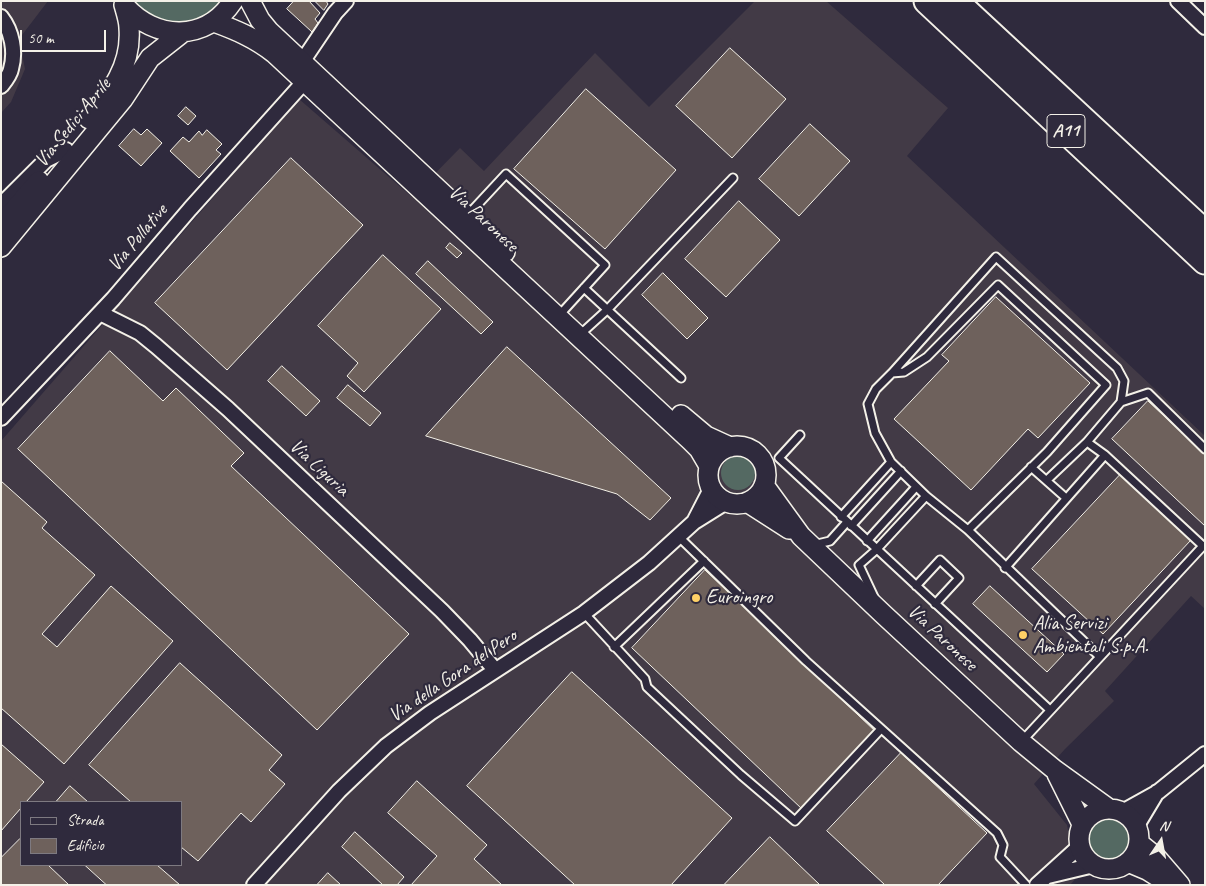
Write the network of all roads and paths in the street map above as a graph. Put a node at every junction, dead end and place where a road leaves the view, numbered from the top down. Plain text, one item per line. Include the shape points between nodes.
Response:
1 (233, 1) edge
2 (250, 1) edge
3 (346, 1) edge
4 (927, 1) edge
5 (955, 1) edge
6 (1178, 1) edge
7 (124, 3) edge
8 (1, 17) edge
9 (214, 22) junction
10 (1205, 27) edge
11 (183, 32) junction
12 (302, 62) junction
13 (304, 82) junction
14 (1, 86) edge
15 (66, 150) junction
16 (733, 178) dead end
17 (1, 205) edge
18 (467, 216) junction
19 (1, 225) edge
20 (1205, 233) edge
21 (1, 247) edge
22 (1205, 261) edge
23 (584, 288) junction
24 (564, 310) junction
25 (607, 310) junction
26 (100, 313) junction
27 (585, 330) junction
28 (892, 373) junction
29 (681, 378) dead end
30 (1121, 402) junction
31 (1, 418) edge
32 (800, 434) dead end
33 (1087, 442) junction
34 (730, 447) junction
35 (1205, 449) edge
36 (1105, 455) junction
37 (891, 462) junction
38 (709, 466) junction
39 (1031, 467) junction
40 (901, 471) junction
41 (1047, 480) junction
42 (764, 486) junction
43 (916, 487) junction
44 (711, 489) junction
45 (926, 496) junction
46 (1066, 498) junction
47 (726, 502) junction
48 (747, 502) junction
49 (694, 522) junction
50 (846, 522) junction
51 (968, 530) junction
52 (678, 536) junction
53 (806, 541) junction
54 (867, 541) junction
55 (1204, 547) edge
56 (876, 550) junction
57 (707, 564) junction
58 (1006, 568) junction
59 (916, 586) junction
60 (935, 604) junction
61 (584, 613) junction
62 (883, 614) junction
63 (614, 647) junction
64 (1100, 657) junction
65 (495, 670) junction
66 (1050, 710) junction
67 (881, 729) junction
68 (1021, 742) junction
69 (1205, 754) edge
70 (1055, 770) junction
71 (1158, 792) junction
72 (1115, 810) junction
73 (1082, 824) junction
74 (1138, 835) junction
75 (1080, 846) junction
76 (1128, 862) junction
77 (1094, 865) junction
78 (1040, 881) edge
79 (254, 885) edge
80 (1026, 885) edge
81 (1172, 885) edge
82 (1180, 885) edge

1 - 9 main road, Via Sedici Aprile
2 - 12 main road, Via Paronese via 269,31
3 - 12 street
4 - 22 highway, A11
5 - 20 highway, A11
6 - 10 street
7 - 11 main road, Via Sedici Aprile via 143,22 156,29
7 - 15 main road, Via Sedici Aprile via 130,28 120,78
8 - 14 street via 12,42 13,54 11,71
9 - 11 main road, Via Sedici Aprile
9 - 13 main road, Via Paronese via 263,44
11 - 21 main road, Via Sedici Aprile via 150,58 123,99
12 - 18 main road, Via Paronese
13 - 26 street, Via Pollative
13 - 38 main road, Via Paronese via 691,441
15 - 17 street via 46,160
15 - 19 main road, Via Sedici Aprile
16 - 25 lane
18 - 23 lane via 506,174 605,265
18 - 24 main road, Via Paronese
23 - 24 lane
23 - 25 lane
24 - 27 main road, Via Paronese
25 - 27 lane
25 - 29 lane
26 - 31 street, Via Pollative
26 - 65 street, Via Liguria via 147,338 228,409 442,611
27 - 34 main road, Via Paronese via 699,431
28 - 30 lane via 996,257 1117,368 1124,381
28 - 37 lane via 876,389 868,404 875,433
28 - 39 lane via 904,372 927,357 998,285 1106,386
30 - 33 lane
30 - 35 lane via 1148,393
32 - 50 lane via 779,458
33 - 36 lane
33 - 41 lane
34 - 38 main road via 714,457
34 - 42 main road, Via Paronese via 748,448 756,453 765,468
36 - 46 lane
36 - 55 lane
37 - 40 lane
37 - 50 lane
38 - 44 main road, Via Paronese
39 - 41 lane
39 - 51 lane
40 - 43 lane
40 - 50 lane
41 - 46 lane
42 - 48 main road
42 - 53 main road, Via Paronese
43 - 45 lane
43 - 54 lane
44 - 47 main road
44 - 49 street, Via della Gora del Pero
45 - 51 lane
45 - 56 lane
46 - 58 lane
47 - 48 main road
47 - 49 street, Via della Gora del Pero
48 - 53 main road, Via Paronese
49 - 52 street, Via della Gora del Pero
50 - 53 lane via 830,541
50 - 54 lane
51 - 58 lane
52 - 57 lane
52 - 61 street, Via della Gora del Pero via 649,563
53 - 62 main road, Via Paronese
54 - 56 lane
55 - 64 lane
56 - 59 lane
56 - 62 lane via 859,565
57 - 63 lane
57 - 67 lane
58 - 64 lane
59 - 60 lane
59 - 60 lane via 940,560 959,578
60 - 66 lane
61 - 63 lane
61 - 65 street, Via della Gora del Pero
62 - 68 main road, Via Paronese
63 - 67 lane via 645,679 647,687 794,821
64 - 66 lane
65 - 79 street, Via della Gora del Pero via 386,746
66 - 68 lane
67 - 80 lane via 997,833 1003,845 1000,857
68 - 70 main road, Via Paronese
69 - 71 street
70 - 72 main road, Via Paronese
70 - 73 main road, Via Paronese
71 - 72 street
71 - 74 street
72 - 73 main road via 1093,813
72 - 74 main road via 1128,816
73 - 75 main road
74 - 76 main road via 1133,856
74 - 82 main road
75 - 77 main road
75 - 78 street
76 - 77 main road via 1112,869
76 - 81 main road
77 - 78 street

